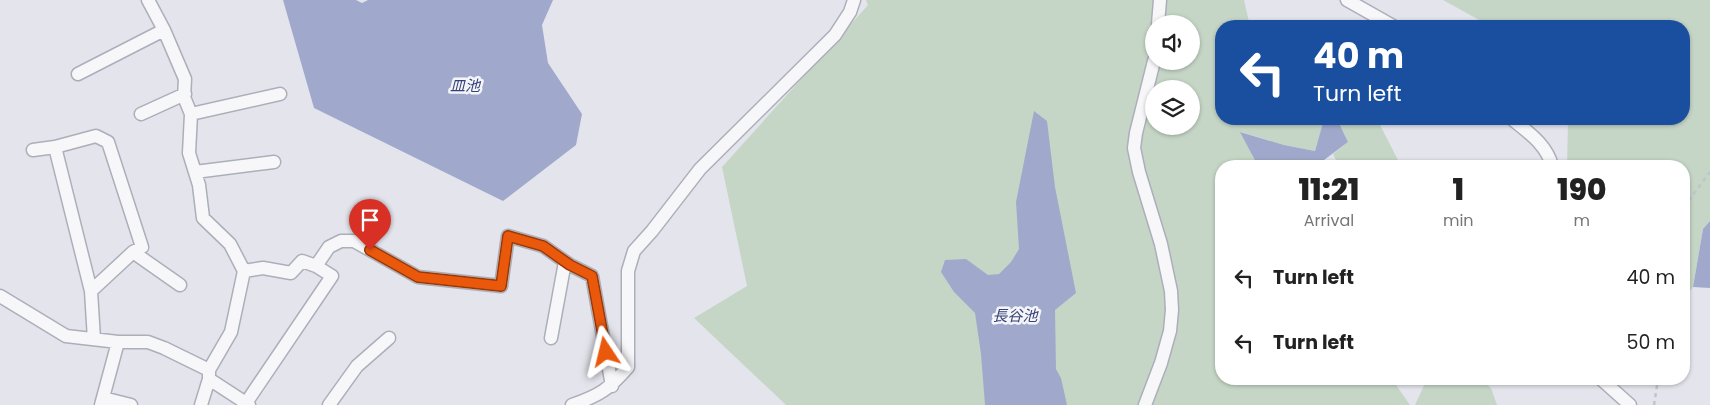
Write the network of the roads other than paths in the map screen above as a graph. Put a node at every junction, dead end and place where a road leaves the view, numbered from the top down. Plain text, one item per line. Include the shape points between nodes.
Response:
1 (148, 0) edge
2 (854, 0) edge
3 (1160, 0) edge
4 (1347, 0) edge
5 (1159, 15) edge
6 (1382, 20) edge
7 (164, 30) junction
8 (1152, 70) edge
9 (78, 74) dead end
10 (185, 94) junction
11 (280, 94) dead end
12 (141, 114) dead end
13 (191, 114) junction
14 (1519, 125) edge
15 (55, 147) junction
16 (33, 150) dead end
17 (1550, 160) edge
18 (274, 162) dead end
19 (195, 172) junction
20 (133, 252) junction
21 (565, 262) junction
22 (316, 266) junction
23 (244, 271) junction
24 (180, 285) dead end
25 (91, 291) junction
26 (0, 296) edge
27 (94, 338) junction
28 (389, 338) dead end
29 (551, 338) dead end
30 (118, 342) junction
31 (209, 374) junction
32 (1608, 385) edge
33 (612, 386) junction
34 (102, 402) edge
35 (248, 404) edge
36 (131, 405) edge
37 (202, 405) edge
38 (329, 405) edge
39 (572, 405) edge
40 (1145, 405) edge
41 (1630, 405) edge

1 - 7 street
2 - 33 street via 835,35 700,169 634,252 628,271 628,367
3 - 5 street
4 - 6 street
7 - 9 street
7 - 10 street via 185,79
8 - 40 street via 1134,148 1161,244 1172,310 1161,363
10 - 12 street
10 - 13 street
11 - 13 street
13 - 19 street via 189,152
14 - 17 street via 1542,145
15 - 16 street
15 - 20 street via 96,136 108,142 142,247
15 - 25 street
18 - 19 street
19 - 23 street via 203,218 230,244
20 - 24 street
20 - 25 street
21 - 22 street via 543,246 508,236 501,286 418,277 354,241 341,241 329,247
21 - 29 street
21 - 33 street via 592,276
22 - 23 street via 302,261 291,273 263,268
22 - 35 street via 332,276
23 - 31 street via 231,332
25 - 27 street
26 - 27 street via 66,336
27 - 30 street
28 - 38 street via 357,366
30 - 31 street via 156,344
30 - 34 street
31 - 35 street
31 - 37 street
32 - 41 street
33 - 39 street
34 - 36 street

